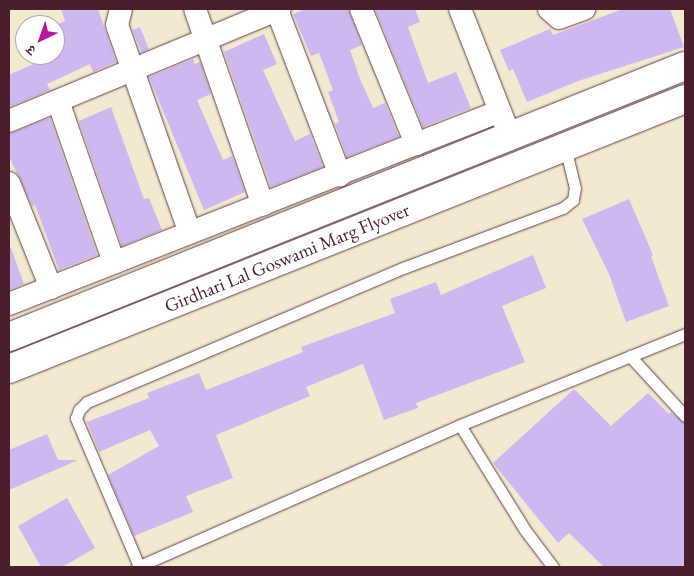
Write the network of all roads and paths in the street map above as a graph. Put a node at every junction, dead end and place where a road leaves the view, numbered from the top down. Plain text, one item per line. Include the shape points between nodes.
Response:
1 (121, 9) edge
2 (195, 9) edge
3 (278, 9) edge
4 (361, 9) edge
5 (460, 9) edge
6 (549, 9) edge
7 (584, 9) edge
8 (205, 40) junction
9 (685, 66) edge
10 (132, 70) junction
11 (685, 99) edge
12 (58, 101) junction
13 (500, 111) junction
14 (9, 121) edge
15 (509, 137) junction
16 (416, 144) junction
17 (565, 147) junction
18 (340, 175) junction
19 (9, 182) edge
20 (263, 205) junction
21 (190, 233) junction
22 (114, 263) junction
23 (51, 288) junction
24 (9, 304) edge
25 (685, 334) edge
26 (9, 336) edge
27 (630, 356) junction
28 (9, 369) edge
29 (685, 416) edge
30 (460, 425) junction
31 (138, 567) edge
32 (553, 567) edge

1 - 10 street via 117,22
2 - 8 street
3 - 8 street
3 - 18 street
4 - 16 street
5 - 13 street
6 - 7 street via 559,18
8 - 10 street
8 - 20 street
9 - 15 main road, Girdhari Lal Goswami Marg Flyover
10 - 12 street
10 - 21 street
11 - 17 main road, Girdhari Lal Goswami Marg Flyover
12 - 14 street
12 - 22 street
13 - 15 street
13 - 16 street
15 - 26 main road, Girdhari Lal Goswami Marg Flyover
16 - 18 street
17 - 28 main road, Girdhari Lal Goswami Marg Flyover
17 - 31 lane via 575,188 573,200 563,208 403,268 87,402 76,418
18 - 20 street
19 - 23 street
20 - 21 street
21 - 22 street
22 - 23 street
23 - 24 street
25 - 27 lane
27 - 29 lane
27 - 30 lane
30 - 31 lane
30 - 32 lane via 525,530

